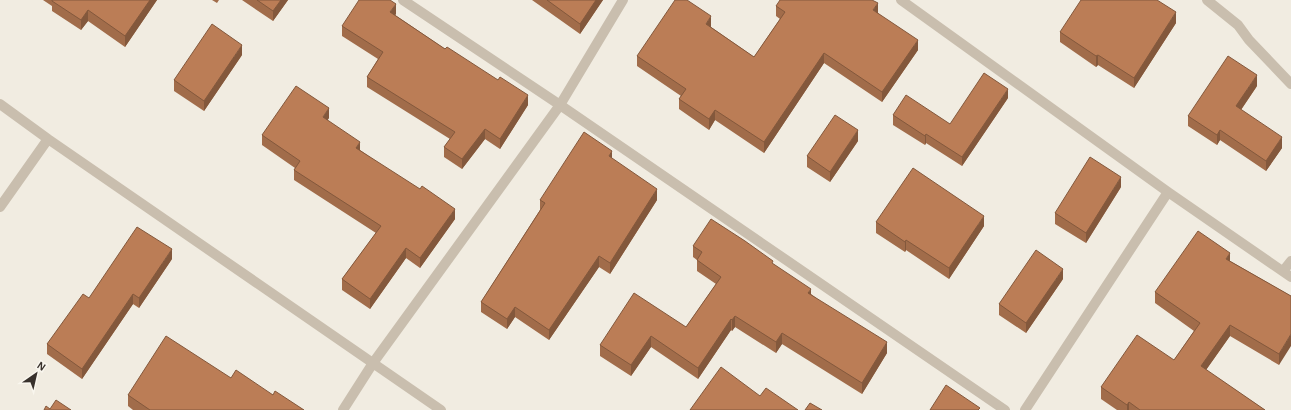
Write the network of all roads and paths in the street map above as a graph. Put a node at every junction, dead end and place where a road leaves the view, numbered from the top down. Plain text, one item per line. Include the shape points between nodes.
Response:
1 (403, 0) edge
2 (623, 0) edge
3 (901, 0) edge
4 (1207, 0) edge
5 (1291, 84) edge
6 (0, 104) edge
7 (560, 105) junction
8 (48, 139) junction
9 (1168, 192) junction
10 (0, 207) edge
11 (1291, 261) edge
12 (1287, 274) edge
13 (373, 363) junction
14 (343, 410) edge
15 (441, 410) edge
16 (1005, 410) edge
17 (1025, 410) edge

1 - 7 street
2 - 7 street
3 - 9 street
4 - 5 street via 1238,25
6 - 8 street
7 - 13 street
7 - 16 street
8 - 10 street
8 - 13 street
9 - 12 street
9 - 17 street
11 - 12 street
13 - 14 street
13 - 15 street

